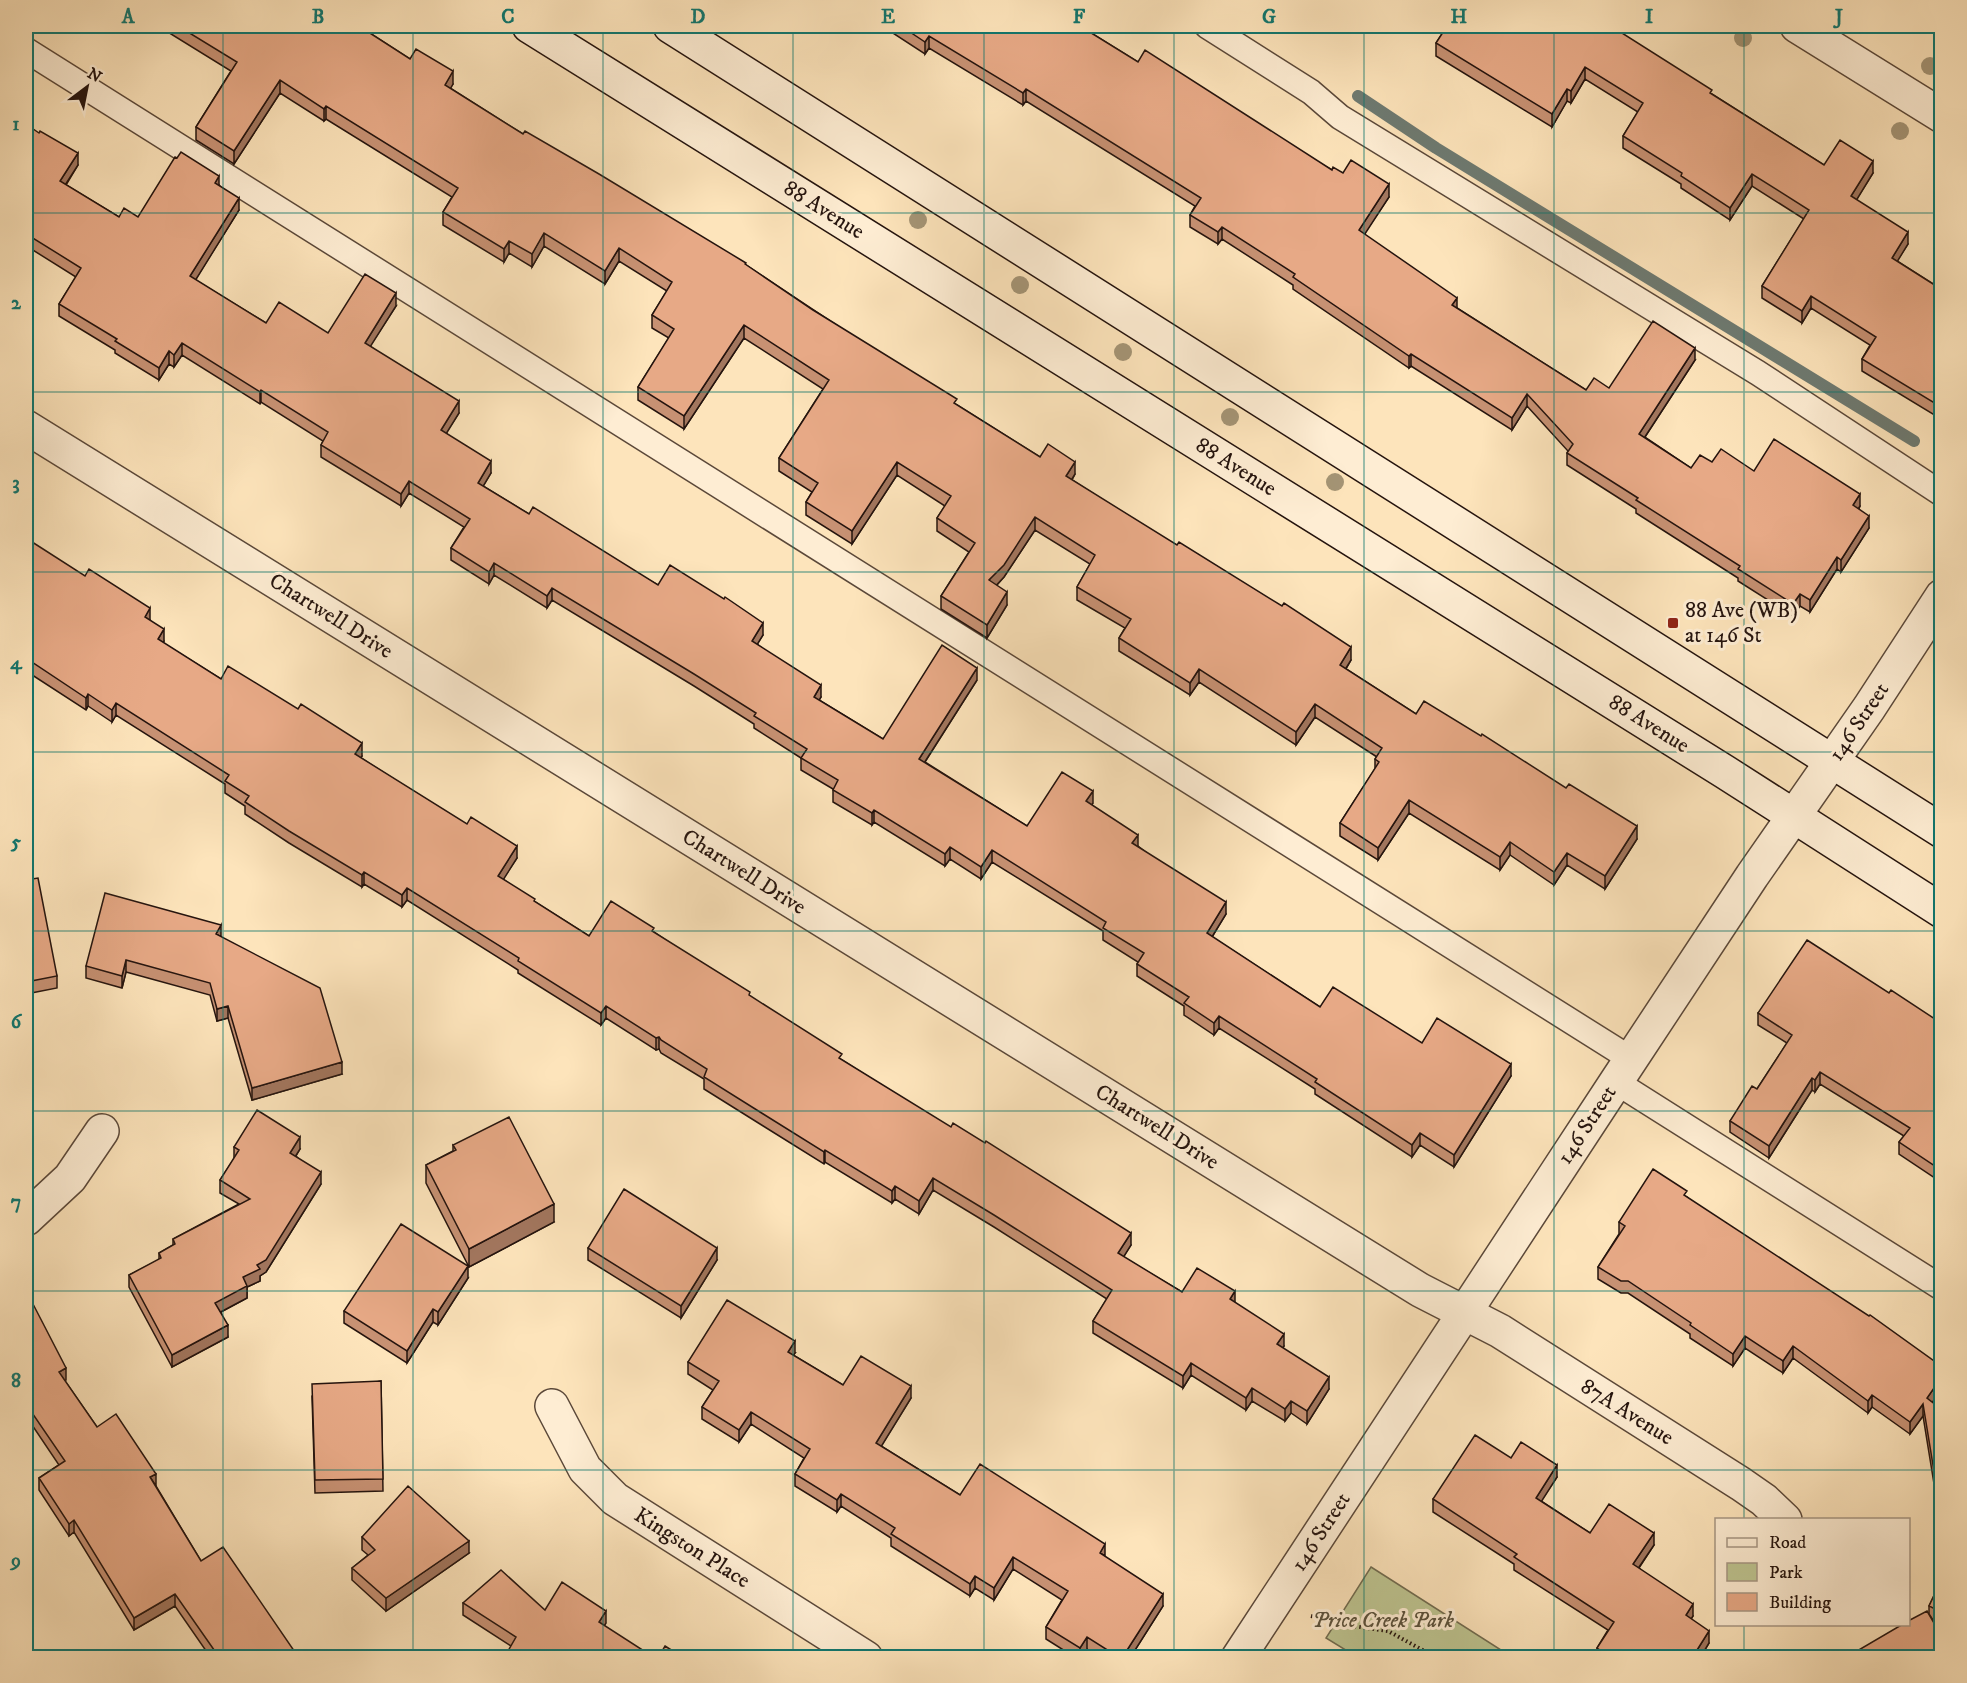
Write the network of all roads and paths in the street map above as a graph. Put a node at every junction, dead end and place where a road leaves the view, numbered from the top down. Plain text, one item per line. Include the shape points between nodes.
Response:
1 (529, 26) edge
2 (670, 26) edge
3 (1207, 26) edge
4 (1797, 26) edge
5 (26, 50) edge
6 (1941, 116) edge
7 (26, 427) edge
8 (1941, 494) edge
9 (1941, 596) edge
10 (1832, 761) junction
11 (1794, 817) junction
12 (1941, 831) edge
13 (1941, 911) edge
14 (1624, 1071) junction
15 (102, 1131) dead end
16 (26, 1219) edge
17 (1941, 1287) edge
18 (1464, 1313) junction
19 (552, 1406) dead end
20 (1783, 1518) edge
21 (1311, 1616) dead end
22 (866, 1658) edge
23 (1238, 1658) edge
24 (1437, 1658) edge

1 - 11 street, 88 Avenue
2 - 10 street
3 - 8 lane via 1311,92 1340,117 1758,373
4 - 6 street
5 - 14 lane
7 - 18 street, Chartwell Drive via 1414,1287
9 - 10 street, 146 Street
10 - 11 street, 146 Street
10 - 12 street
11 - 13 street, 88 Avenue
11 - 14 street, 146 Street
14 - 17 lane
14 - 18 street, 146 Street
15 - 16 street via 70,1178
18 - 20 street, 87A Avenue via 1508,1336 1731,1478
18 - 23 street, 146 Street
19 - 22 street, Kingston Place via 585,1469 615,1499
21 - 24 path via 1388,1631

